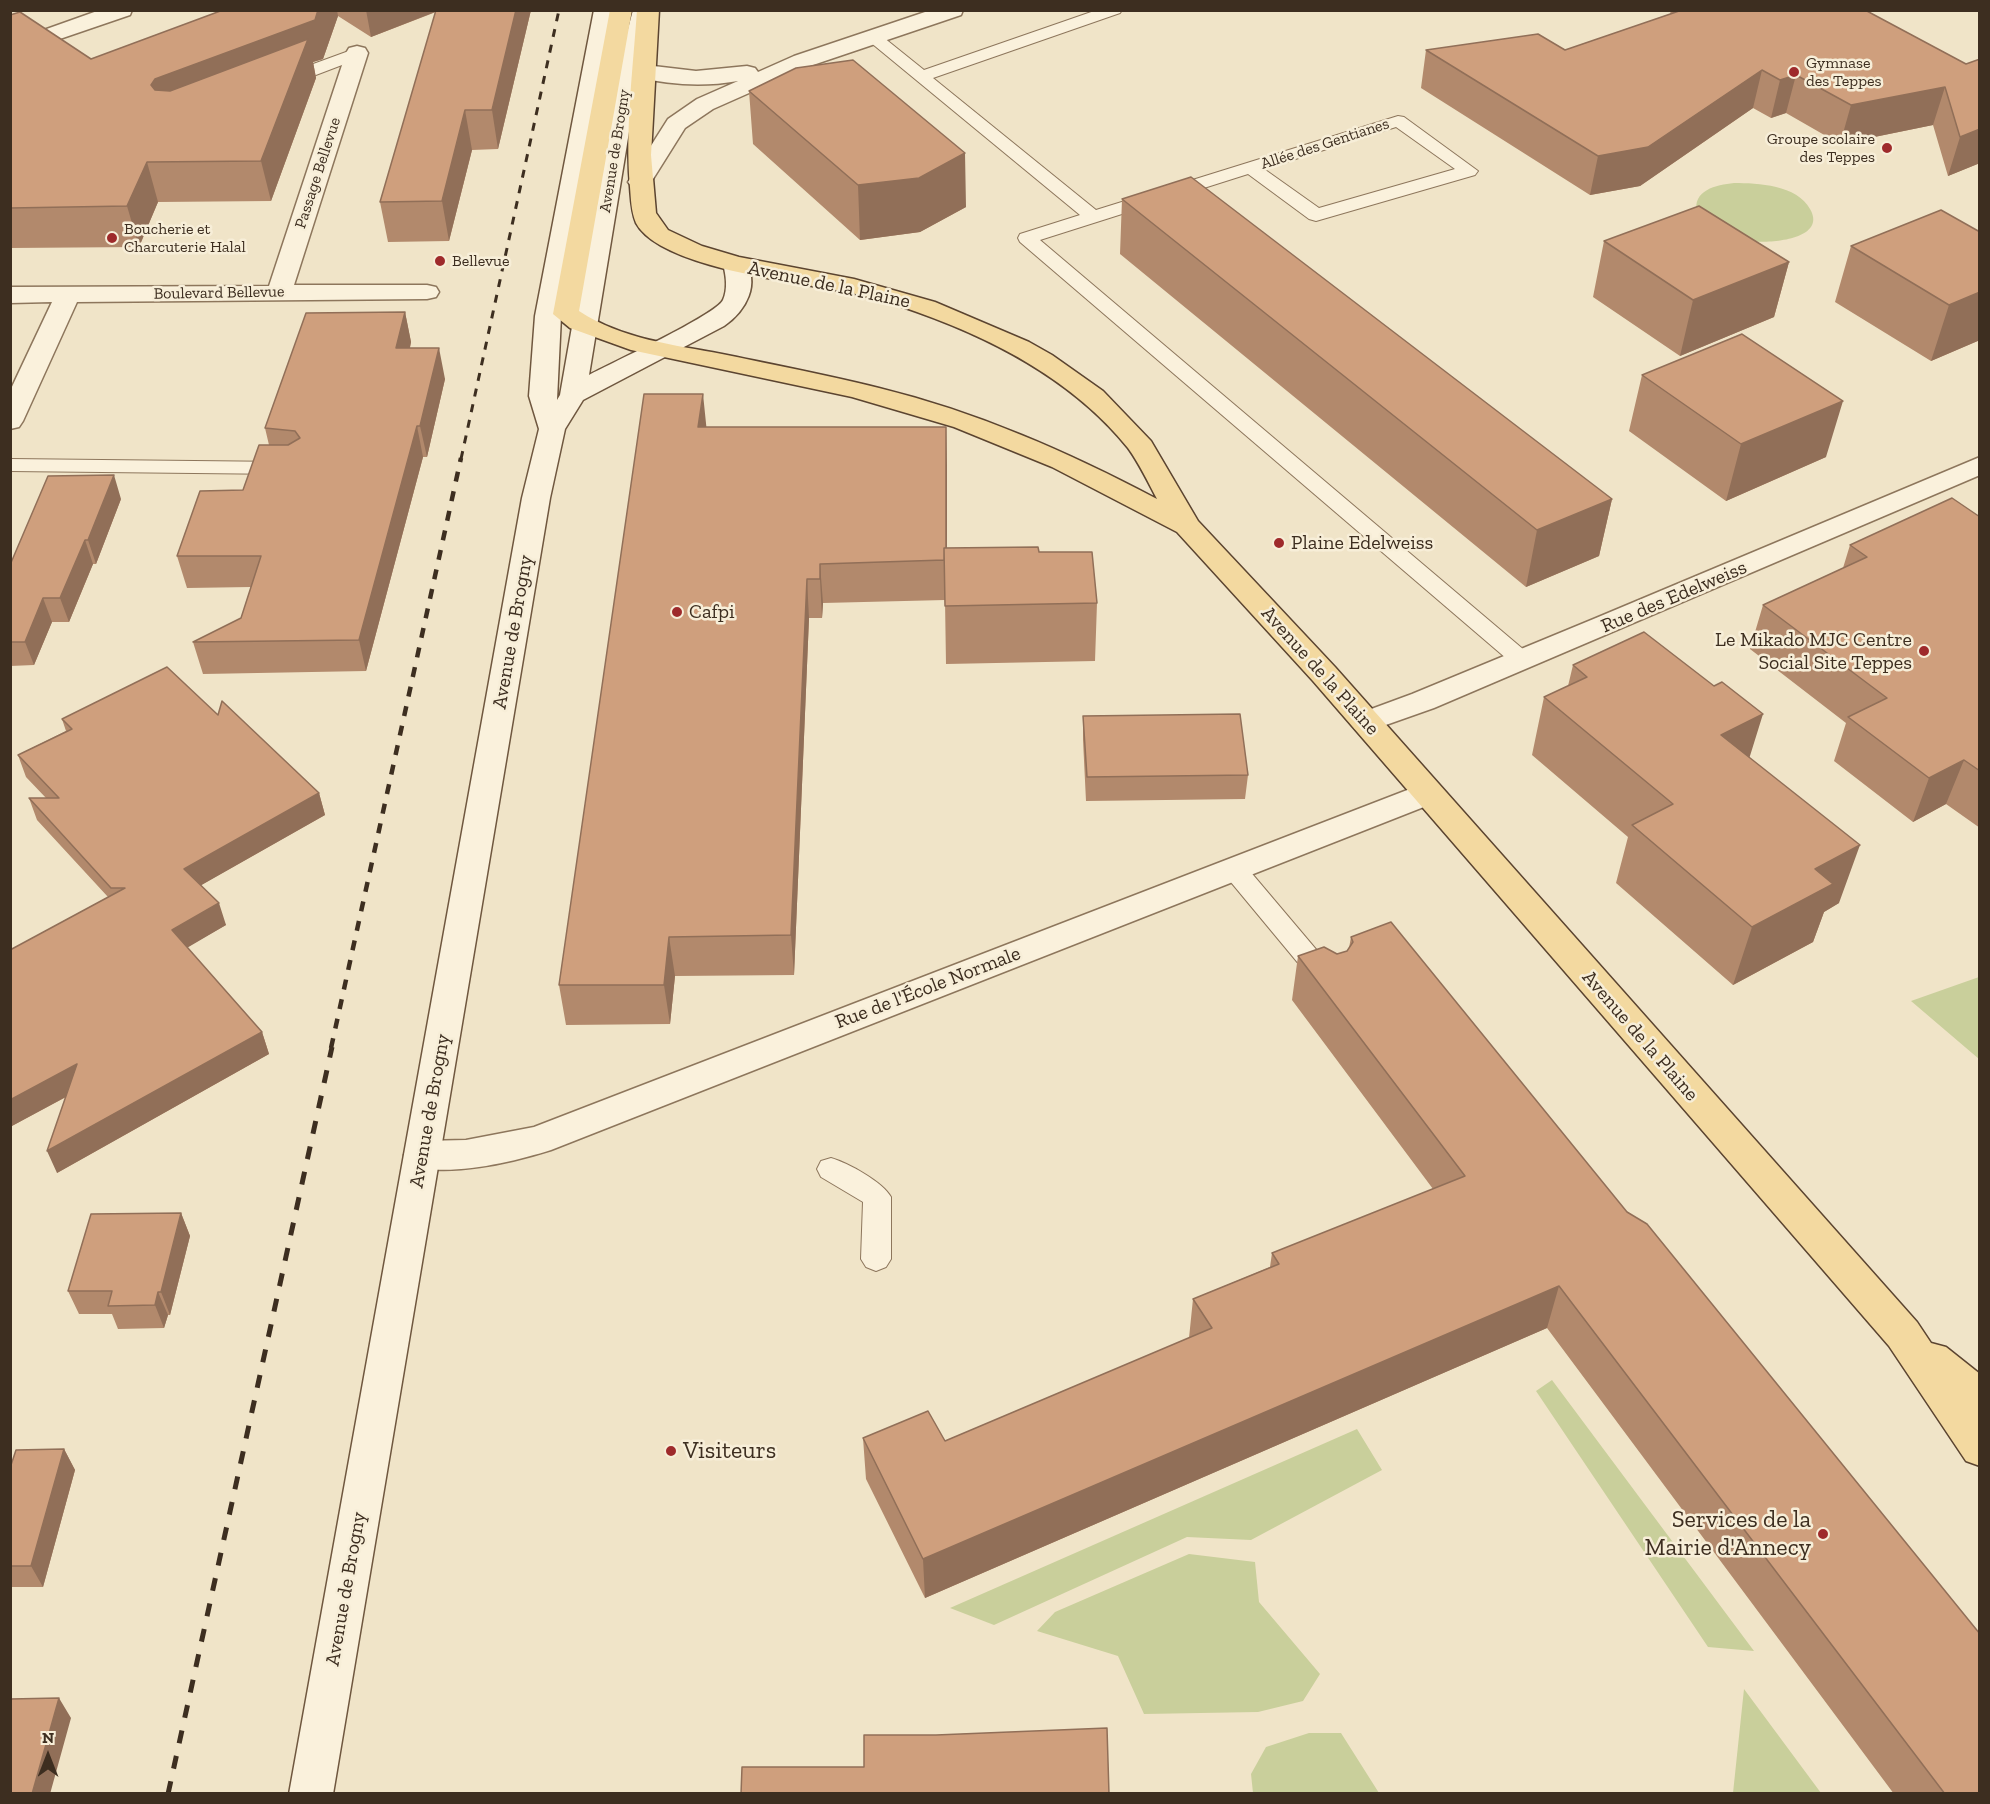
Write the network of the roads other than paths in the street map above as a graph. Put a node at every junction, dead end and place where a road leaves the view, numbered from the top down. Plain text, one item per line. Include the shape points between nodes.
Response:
1 (122, 10) edge
2 (605, 10) edge
3 (621, 10) edge
4 (646, 10) edge
5 (953, 10) edge
6 (1114, 10) edge
7 (872, 37) junction
8 (10, 50) edge
9 (357, 53) joint
10 (802, 61) junction
11 (645, 72) junction
12 (921, 77) junction
13 (270, 86) edge
14 (1251, 168) junction
15 (640, 182) junction
16 (1093, 218) junction
17 (735, 264) junction
18 (427, 292) dead end
19 (279, 293) junction
20 (68, 295) junction
21 (10, 296) edge
22 (576, 321) junction
23 (658, 349) junction
24 (573, 395) junction
25 (10, 421) edge
26 (552, 429) junction
27 (10, 465) edge
28 (1980, 465) edge
29 (296, 468) edge
30 (1187, 526) junction
31 (1522, 660) junction
32 (1366, 722) junction
33 (1428, 793) junction
34 (1234, 869) junction
35 (1331, 985) edge
36 (422, 1155) junction
37 (831, 1169) dead end
38 (876, 1259) dead end
39 (1903, 1335) junction
40 (1980, 1398) edge
41 (1980, 1449) edge
42 (311, 1794) edge

1 - 8 street
2 - 26 street, Avenue de Brogny via 548,316 542,396
3 - 22 main road, Avenue de Brogny
4 - 11 main road, Avenue de Brogny
4 - 22 street, Avenue de Brogny via 628,71
5 - 7 street
6 - 12 lane
7 - 10 street
7 - 12 lane
9 - 13 lane
9 - 19 street, Passage Bellevue
10 - 11 street via 722,78
10 - 15 street via 690,113 676,124
11 - 15 main road, Avenue de Brogny
12 - 16 lane
14 - 14 lane, Allée des Gentianes via 1316,215 1469,171 1398,121
14 - 16 lane, Allée des Gentianes
15 - 17 main road, Avenue de la Plaine via 644,213 659,235
16 - 31 lane, Allée des Gentianes via 1027,238
17 - 23 street via 739,290 729,311
17 - 30 main road, Avenue de la Plaine via 854,286 926,307 991,333 1043,360 1117,419 1141,447
18 - 19 street, Boulevard Bellevue
19 - 20 street, Boulevard Bellevue
20 - 21 street, Boulevard Bellevue
20 - 25 street
22 - 23 main road
22 - 24 street, Avenue de Brogny
23 - 24 street
23 - 30 main road via 895,400 972,423 1074,466
24 - 26 street, Avenue de Brogny
26 - 36 street, Avenue de Brogny via 536,498
27 - 29 lane
28 - 31 street, Rue des Edelweiss
30 - 32 main road, Avenue de la Plaine
31 - 32 street, Rue des Edelweiss
32 - 33 main road, Avenue de la Plaine
33 - 34 street, Rue de l'École Normale
33 - 39 main road, Avenue de la Plaine
34 - 35 lane
34 - 36 street, Rue de l'École Normale via 538,1140 466,1154
36 - 42 street, Avenue de Brogny
37 - 38 lane via 877,1197
39 - 40 main road, Avenue de la Plaine
39 - 41 main road, Avenue de la Plaine

